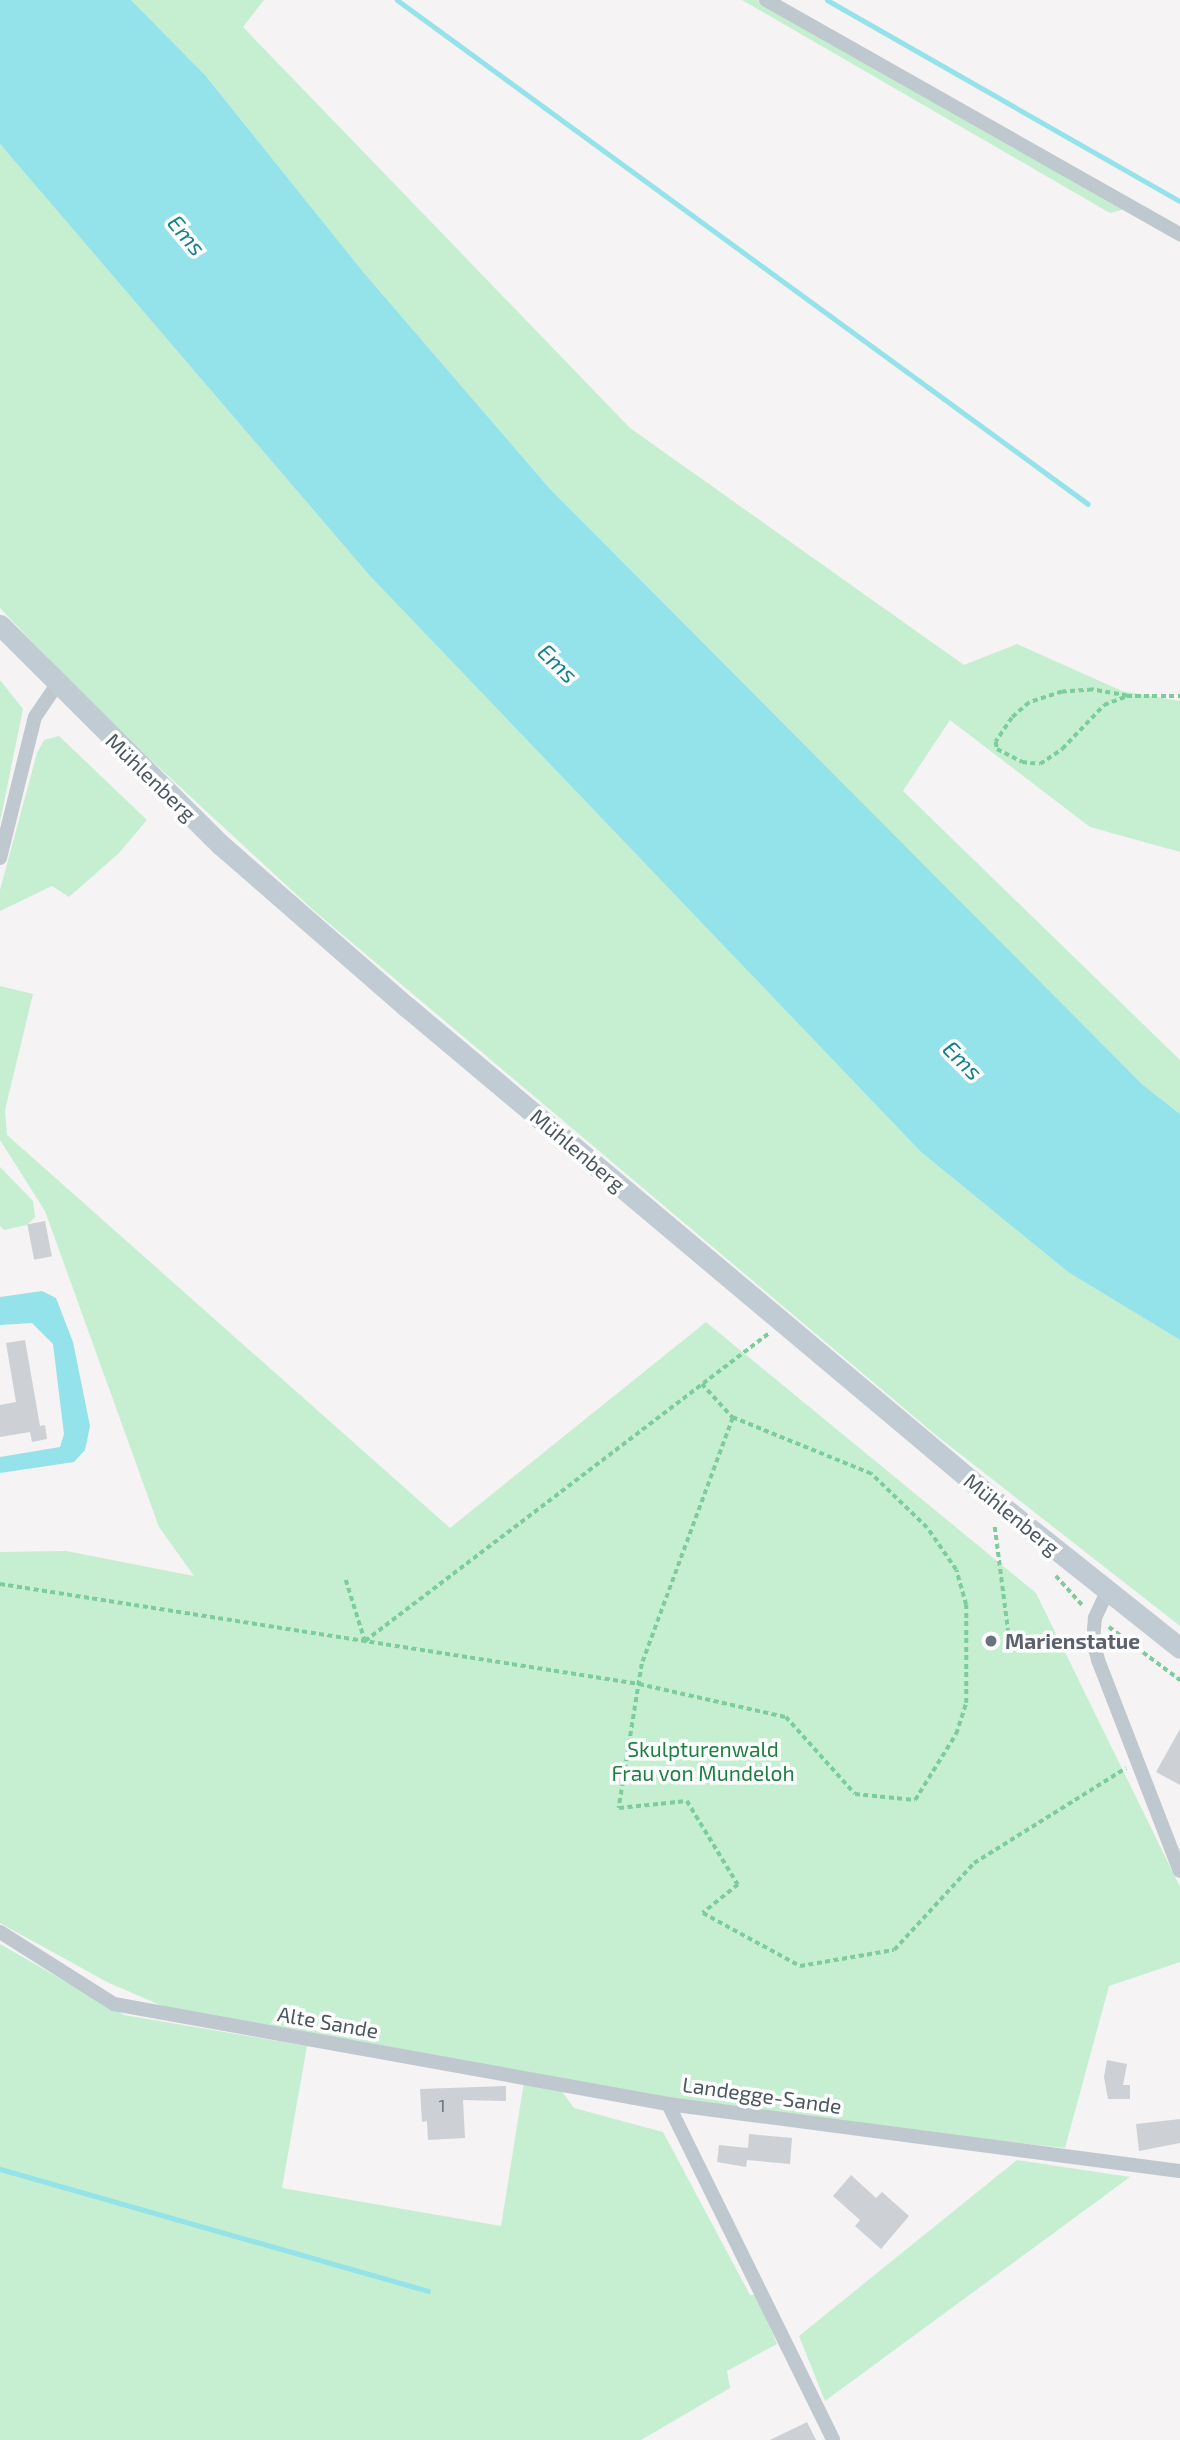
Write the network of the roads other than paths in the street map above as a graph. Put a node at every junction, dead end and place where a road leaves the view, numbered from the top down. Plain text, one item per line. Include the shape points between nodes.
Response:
1 (765, 0) edge
2 (1180, 234) edge
3 (0, 625) edge
4 (57, 684) junction
5 (0, 858) edge
6 (1107, 1592) junction
7 (1180, 1648) edge
8 (1180, 1871) edge
9 (0, 1933) edge
10 (668, 2104) junction
11 (1180, 2171) edge
12 (833, 2440) edge

1 - 2 street
3 - 4 main road, Mühlenberg
4 - 5 street via 35,717
4 - 6 main road, Mühlenberg via 221,845 407,1007
6 - 7 main road, Mühlenberg
6 - 8 street via 1095,1618 1098,1660
9 - 10 street, Alte Sande via 114,2004
10 - 11 street, Landegge-Sande
10 - 12 street, Landegge-Sande

